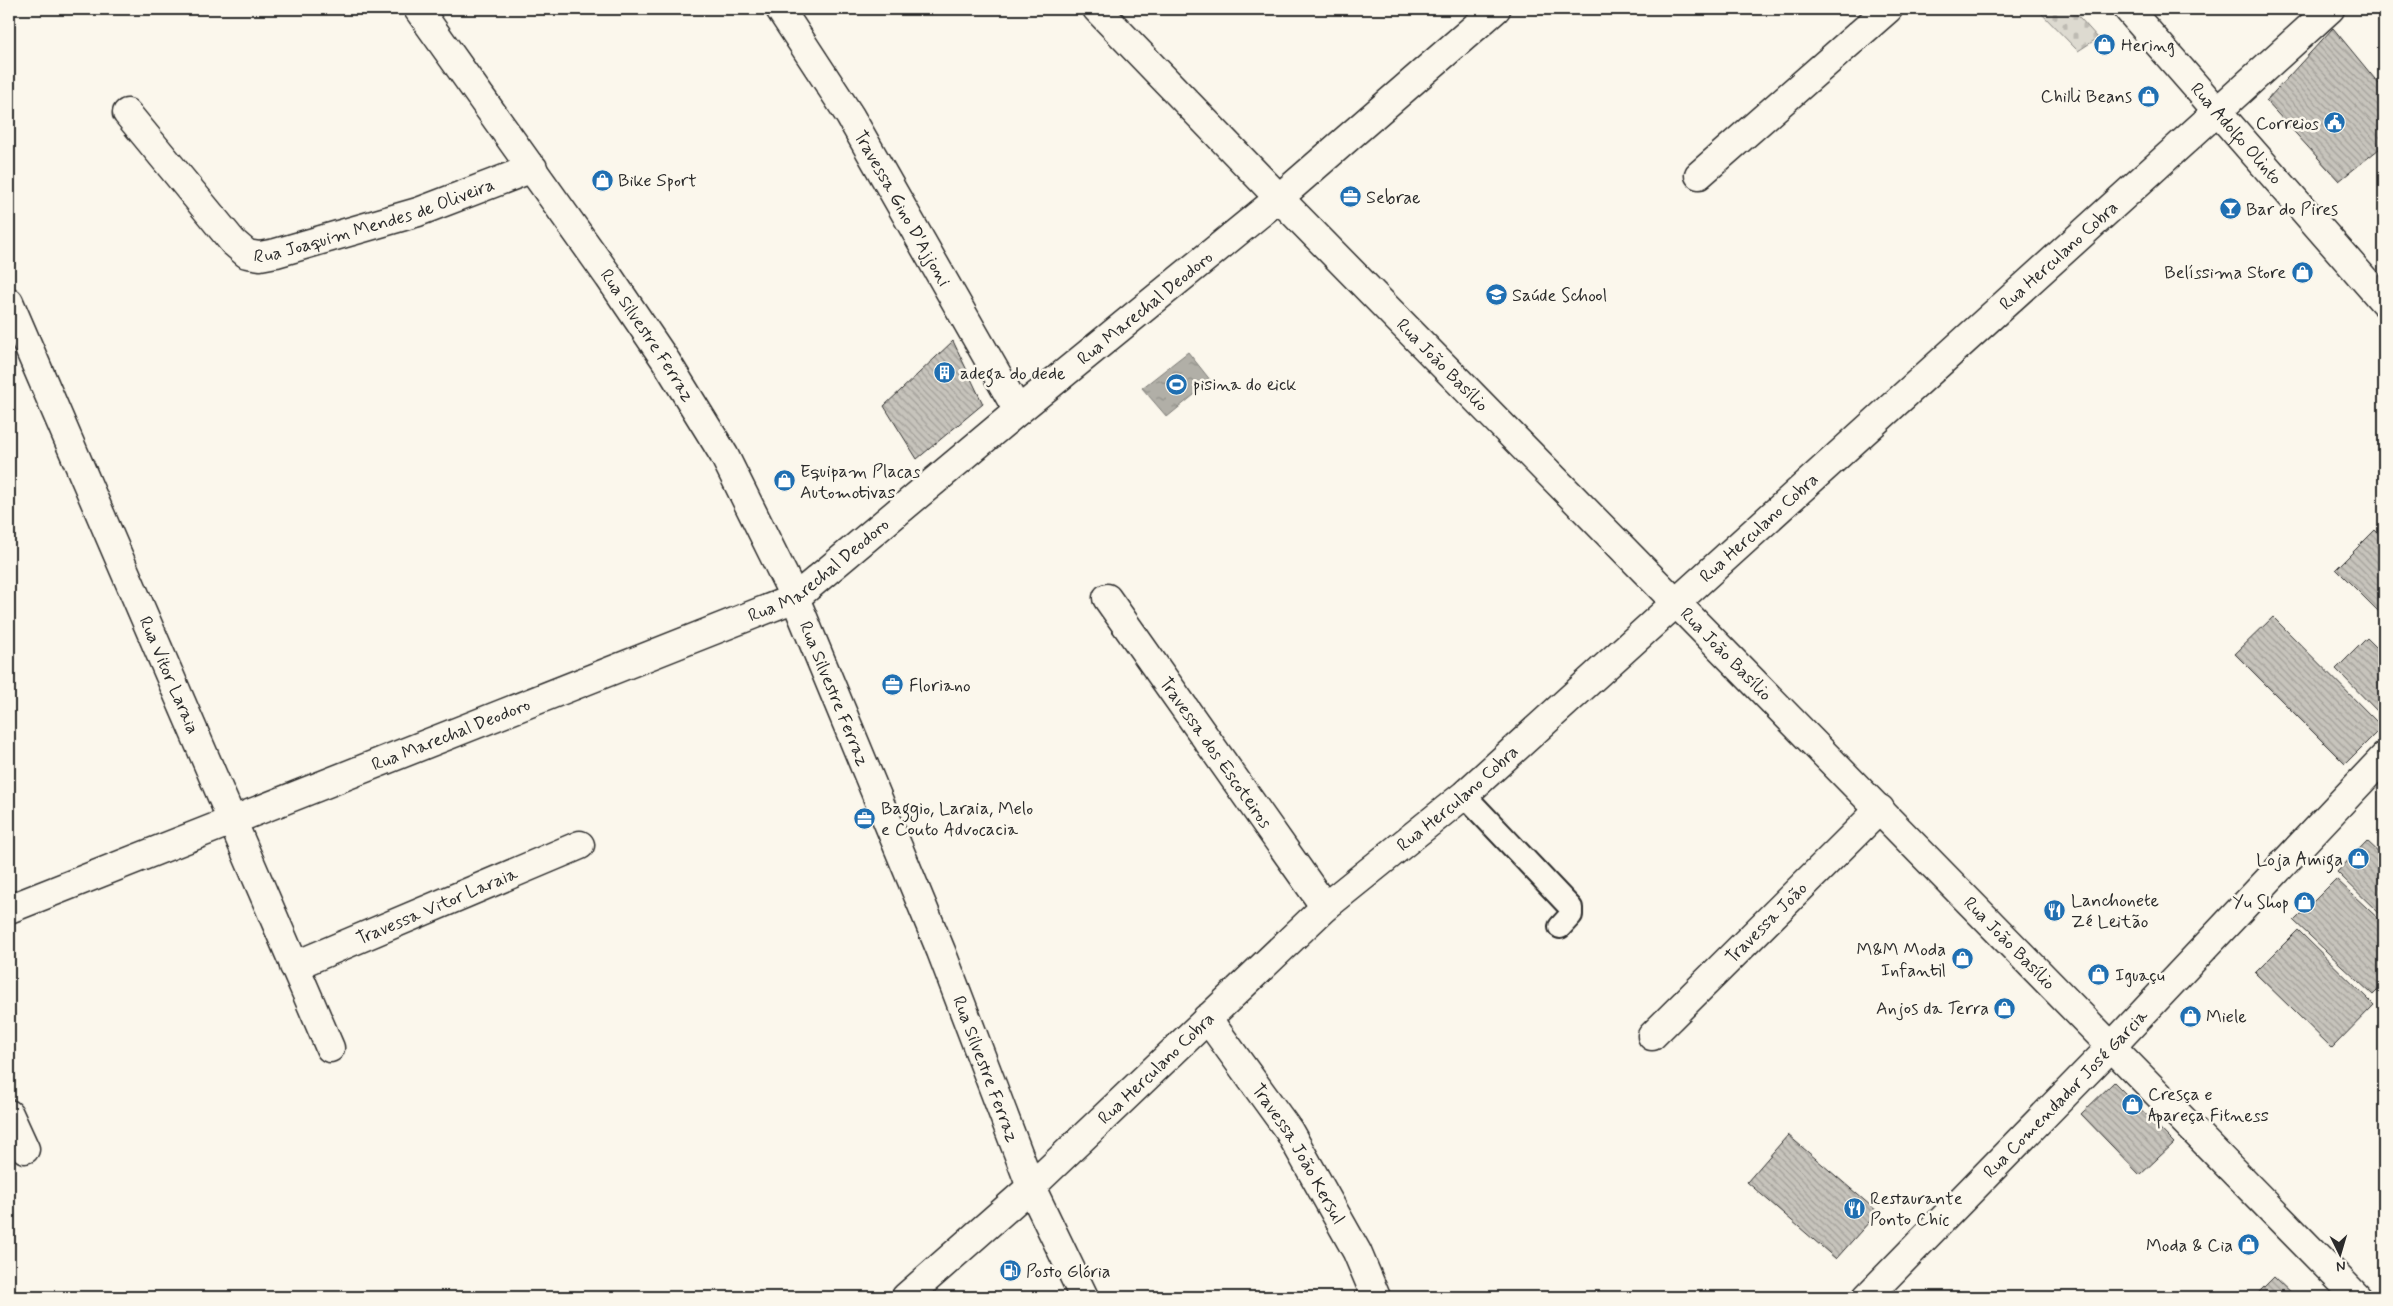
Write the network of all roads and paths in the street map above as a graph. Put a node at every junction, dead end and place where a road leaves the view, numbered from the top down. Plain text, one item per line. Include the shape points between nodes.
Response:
1 (418, 9) edge
2 (780, 9) edge
3 (1097, 9) edge
4 (1496, 9) edge
5 (1888, 9) edge
6 (2128, 9) edge
7 (2330, 9) edge
8 (2217, 111) junction
9 (127, 112) dead end
10 (533, 168) junction
11 (1699, 175) dead end
12 (1279, 198) junction
13 (9, 302) edge
14 (2384, 302) edge
15 (1018, 411) junction
16 (795, 598) junction
17 (1107, 598) dead end
18 (1677, 602) junction
19 (2380, 769) edge
20 (1464, 795) junction
21 (1880, 809) junction
22 (231, 821) junction
23 (580, 845) dead end
24 (1325, 907) junction
25 (9, 909) edge
26 (1560, 927) dead end
27 (294, 966) junction
28 (1207, 1018) junction
29 (1652, 1036) dead end
30 (2111, 1047) junction
31 (330, 1048) dead end
32 (9, 1114) edge
33 (24, 1149) dead end
34 (1031, 1187) junction
35 (906, 1297) edge
36 (1084, 1297) edge
37 (1376, 1297) edge
38 (1867, 1297) edge
39 (2357, 1297) edge

1 - 10 street, Rua Silvestre Ferraz
2 - 15 street, Travessa Gino D'Ajjoni via 850,116
3 - 12 street, Rua João Basílio
4 - 12 street, Rua Marechal Deodoro
5 - 11 street
6 - 8 street, Rua Adolfo Olinto
7 - 8 street, Rua Herculano Cobra
8 - 14 street, Rua Adolfo Olinto
8 - 18 street, Rua Herculano Cobra
9 - 10 street, Rua Joaquim Mendes de Oliveira via 233,242 247,254 260,256 418,212
10 - 16 street, Rua Silvestre Ferraz via 666,361 724,455
12 - 15 street, Rua Marechal Deodoro
12 - 18 street, Rua João Basílio
13 - 22 street, Rua Vitor Laraia
15 - 16 street, Rua Marechal Deodoro
16 - 22 street, Rua Marechal Deodoro
16 - 34 street, Rua Silvestre Ferraz via 933,933
17 - 24 street, Travessa dos Escoteiros
18 - 20 street, Rua Herculano Cobra
18 - 21 street, Rua João Basílio
19 - 30 street, Rua Comendador José Garcia
20 - 24 street, Rua Herculano Cobra
20 - 26 lane via 1571,908 1571,915
21 - 29 street, Travessa João
21 - 30 street, Rua João Basílio
22 - 25 street, Rua Marechal Deodoro
22 - 27 street, Rua Vitor Laraia
23 - 27 street, Travessa Vitor Laraia
24 - 28 street, Rua Herculano Cobra
27 - 31 street, Rua Vitor Laraia
28 - 34 street, Rua Herculano Cobra
28 - 37 street, Travessa João Kersul via 1289,1131 1357,1252
30 - 38 street, Rua Comendador José Garcia
30 - 39 street, Rua João Basílio
32 - 33 street
34 - 35 street, Rua Herculano Cobra
34 - 36 street, Rua Silvestre Ferraz

